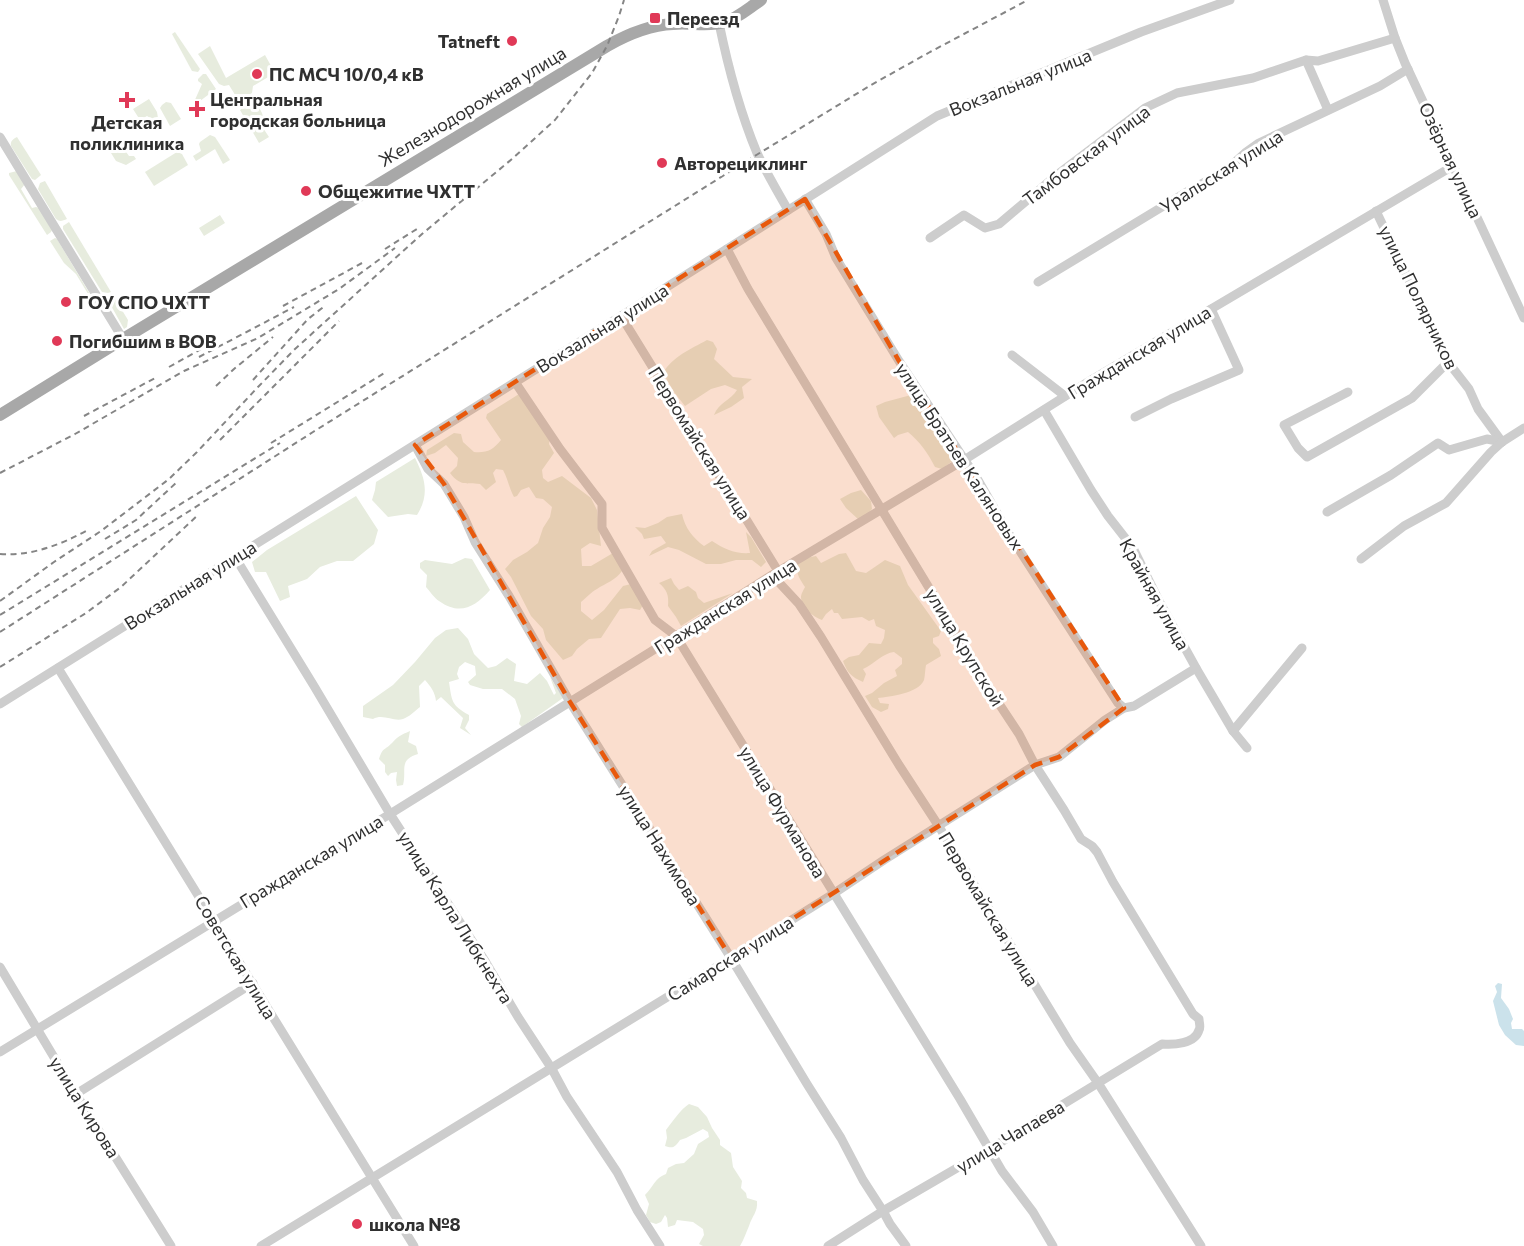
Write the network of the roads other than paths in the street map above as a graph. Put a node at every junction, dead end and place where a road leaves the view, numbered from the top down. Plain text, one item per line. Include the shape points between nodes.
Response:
1 (761, 0) edge
2 (1230, 0) edge
3 (1383, 0) edge
4 (719, 23) junction
5 (1395, 38) junction
6 (1306, 60) junction
7 (1408, 69) junction
8 (1328, 110) junction
9 (0, 137) edge
10 (1453, 166) junction
11 (806, 199) junction
12 (788, 210) junction
13 (1376, 211) junction
14 (930, 238) dead end
15 (727, 249) junction
16 (1038, 282) dead end
17 (1210, 309) junction
18 (621, 316) junction
19 (1524, 318) edge
20 (123, 339) junction
21 (1012, 355) dead end
22 (1448, 362) junction
23 (515, 382) junction
24 (1348, 392) dead end
25 (1065, 396) junction
26 (1044, 410) junction
27 (0, 415) edge
28 (1135, 417) dead end
29 (1524, 428) edge
30 (1502, 441) junction
31 (415, 445) junction
32 (964, 460) junction
33 (882, 510) junction
34 (1328, 512) dead end
35 (235, 557) junction
36 (1361, 559) dead end
37 (775, 573) junction
38 (676, 636) junction
39 (1302, 648) dead end
40 (58, 668) junction
41 (1196, 668) junction
42 (570, 702) junction
43 (0, 704) edge
44 (1124, 708) junction
45 (1233, 731) junction
46 (1247, 748) dead end
47 (1035, 765) junction
48 (390, 814) junction
49 (938, 825) junction
50 (833, 894) junction
51 (214, 921) junction
52 (731, 958) junction
53 (0, 967) edge
54 (253, 983) junction
55 (37, 1029) junction
56 (1194, 1038) joint
57 (0, 1052) edge
58 (552, 1069) junction
59 (1098, 1083) junction
60 (76, 1094) junction
61 (988, 1150) junction
62 (372, 1178) junction
63 (883, 1211) junction
64 (171, 1246) edge
65 (261, 1246) edge
66 (414, 1246) edge
67 (660, 1246) edge
68 (828, 1246) edge
69 (906, 1246) edge
70 (1053, 1246) edge
71 (1201, 1246) edge

1 - 4 main road, Железнодорожная улица
2 - 11 street, Вокзальная улица via 937,116
3 - 5 street, Озёрная улица
4 - 12 street via 746,122
4 - 20 main road, Железнодорожная улица via 656,26 616,41
5 - 6 street, Тамбовская улица
5 - 7 street, Озёрная улица
6 - 8 street
6 - 14 street, Тамбовская улица via 1253,78 1177,93 1144,108 999,224 985,228 964,215
7 - 8 street, Уральская улица
7 - 10 street, Озёрная улица
8 - 16 street, Уральская улица via 1259,143 1225,171
9 - 20 street
10 - 13 street, Гражданская улица
10 - 19 street, Озёрная улица
11 - 12 street, Вокзальная улица
11 - 32 street, улица Братьев Каляновых via 836,258
12 - 15 street, Вокзальная улица
13 - 17 street, Гражданская улица
13 - 22 street, улица Полярников
15 - 18 street, Вокзальная улица
15 - 33 street, улица Крупской
17 - 25 street, Гражданская улица
17 - 28 street via 1239,370
18 - 23 street, Вокзальная улица
18 - 37 street, Первомайская улица
20 - 27 main road, Железнодорожная улица
21 - 25 street
22 - 24 street via 1412,399 1307,457 1284,425
22 - 30 street, улица Полярников
23 - 31 street, Вокзальная улица
23 - 38 street, улица Фурманова via 602,504 602,528 655,620
25 - 26 street, Гражданская улица
26 - 32 street, Гражданская улица
26 - 41 street, Крайняя улица via 1097,499 1133,548
29 - 30 street
30 - 34 street via 1487,440 1449,450 1438,443
30 - 36 street via 1446,503 1404,526
31 - 35 street, Вокзальная улица
31 - 42 street, улица Нахимова via 464,517
32 - 33 street, Гражданская улица
32 - 44 street, улица Братьев Каляновых
33 - 37 street, Гражданская улица
33 - 47 street, улица Крупской
35 - 40 street, Вокзальная улица
35 - 48 street, улица Карла Либкнехта
37 - 38 street, Гражданская улица
37 - 49 street, Первомайская улица via 821,637
38 - 42 street, Гражданская улица
38 - 50 street, улица Фурманова
39 - 45 street
40 - 43 street, Вокзальная улица
40 - 51 street, Советская улица
41 - 44 street, Самарская улица via 1134,706
41 - 45 street, Крайняя улица
42 - 48 street, Гражданская улица
42 - 52 street, улица Нахимова
44 - 47 street, Самарская улица via 1059,757
45 - 46 street, Крайняя улица
47 - 49 street, Самарская улица
47 - 56 street, улица Крупской via 1081,839 1097,852 1199,1019 1200,1030
48 - 51 street, Гражданская улица
48 - 58 street, улица Карла Либкнехта
49 - 50 street, Самарская улица
49 - 59 street, Первомайская улица
50 - 52 street, Самарская улица
50 - 61 street, улица Фурманова
51 - 54 street, Советская улица
51 - 55 street, Гражданская улица
52 - 58 street, Самарская улица
52 - 63 street, улица Нахимова
53 - 55 street, улица Кирова
54 - 60 street
54 - 62 street, Советская улица
55 - 57 street, Гражданская улица
55 - 60 street, улица Кирова
56 - 59 street, улица Чапаева via 1176,1045 1162,1044
58 - 62 street, Самарская улица
58 - 67 street, улица Карла Либкнехта
59 - 61 street, улица Чапаева
59 - 71 street, Первомайская улица
60 - 64 street, улица Кирова
61 - 63 street, улица Чапаева
61 - 70 street, улица Фурманова
62 - 65 street, Самарская улица
62 - 66 street, Советская улица
63 - 68 street, улица Чапаева
63 - 69 street, улица Нахимова

